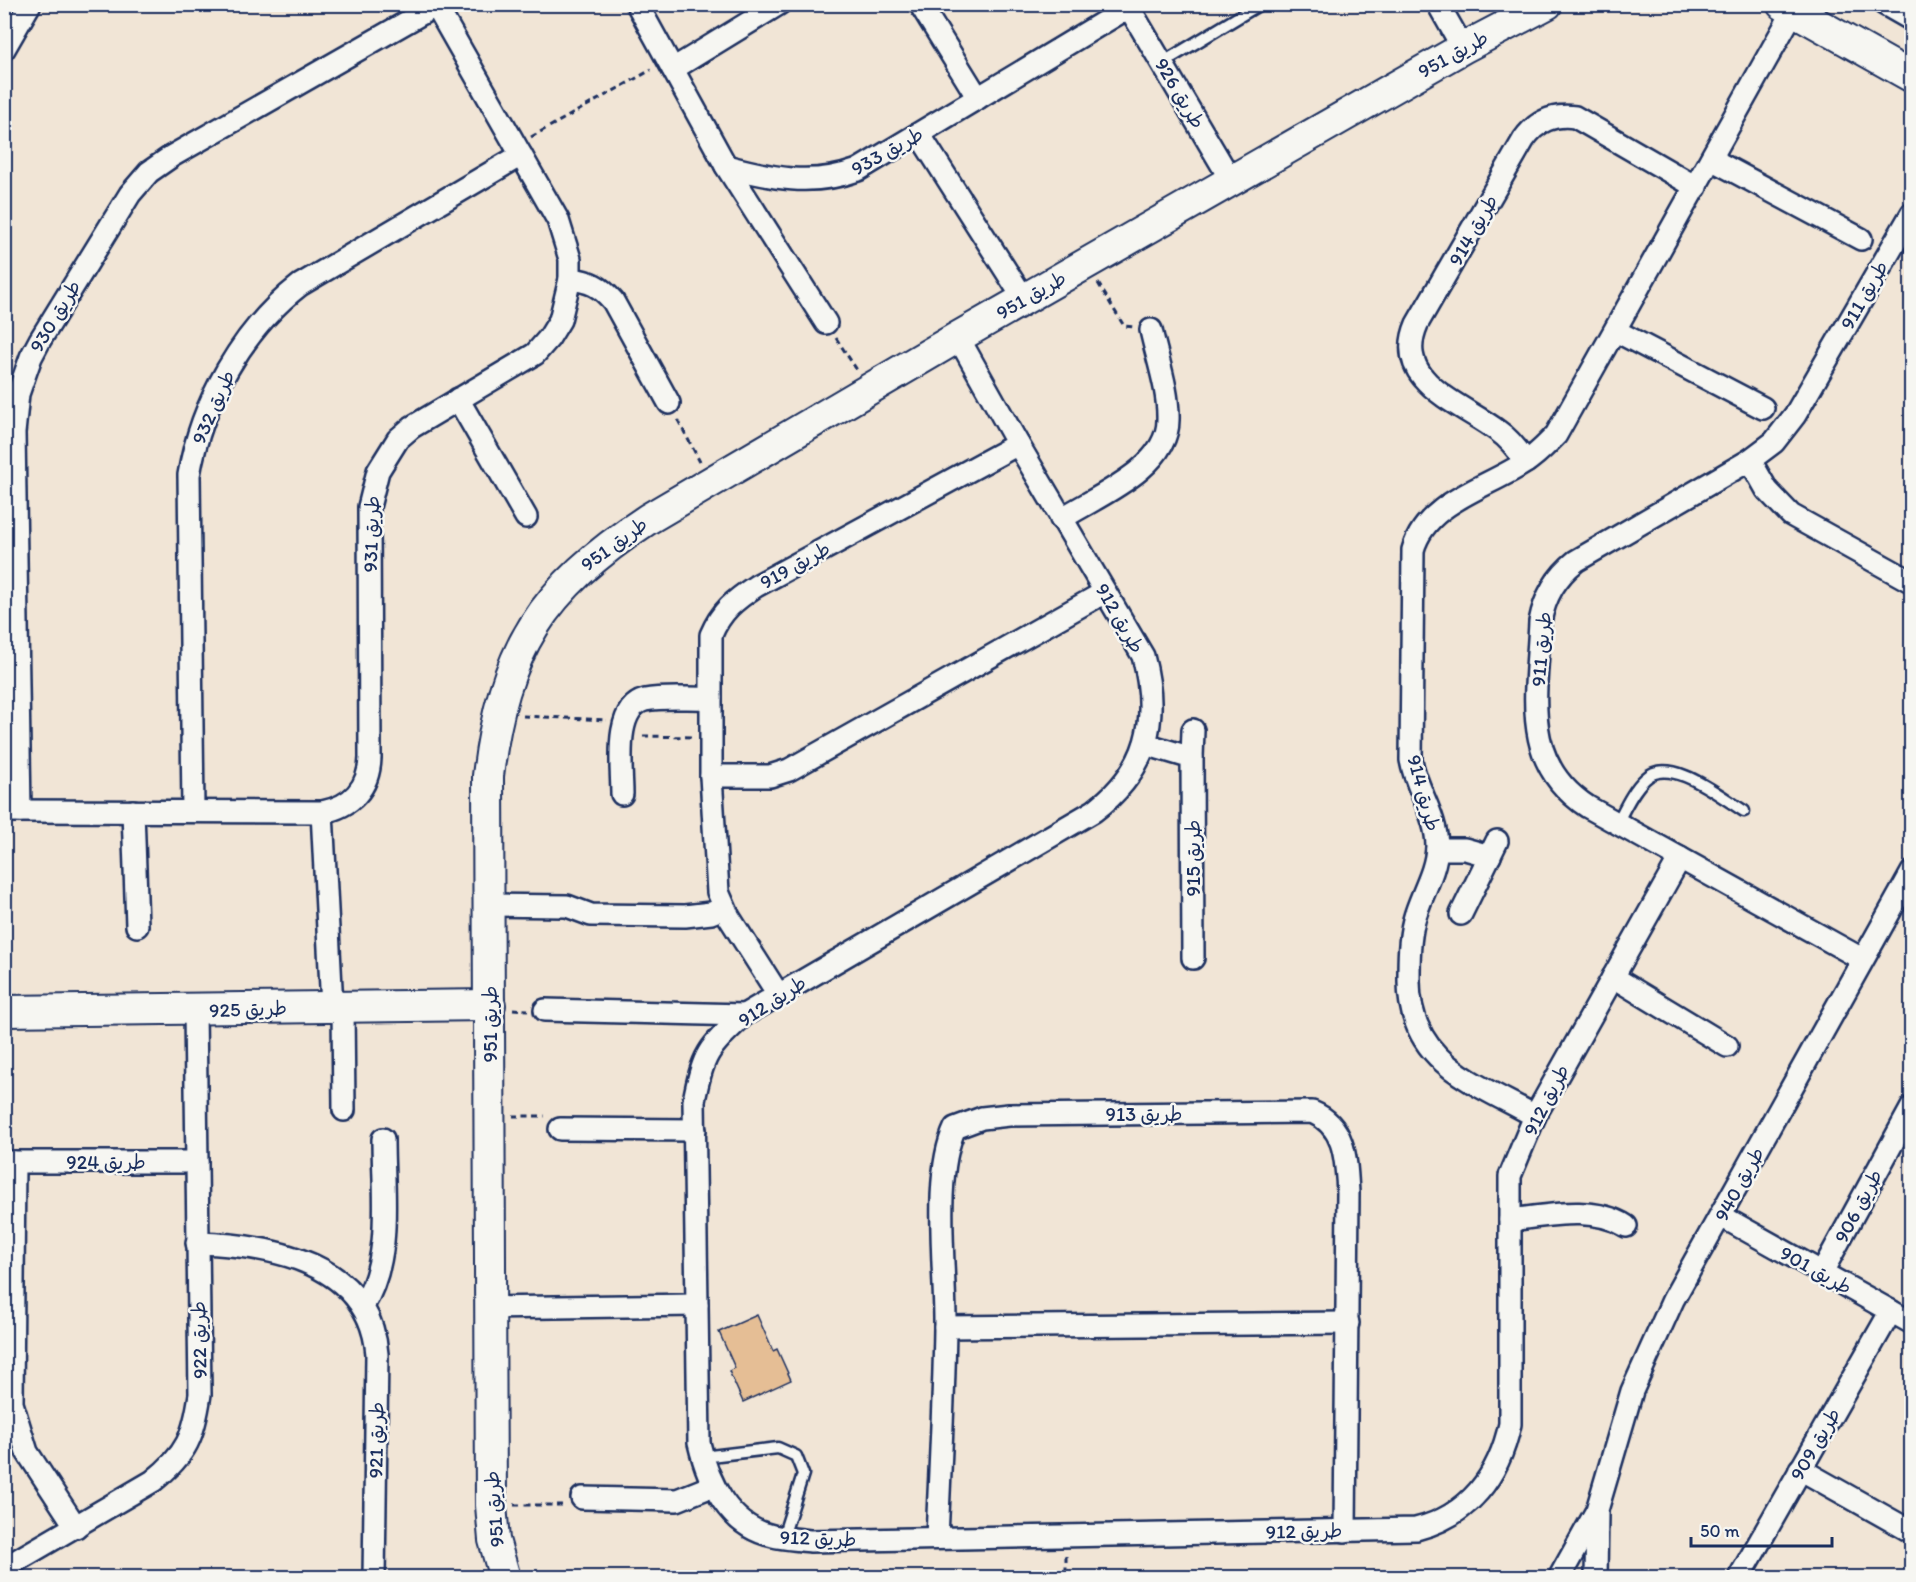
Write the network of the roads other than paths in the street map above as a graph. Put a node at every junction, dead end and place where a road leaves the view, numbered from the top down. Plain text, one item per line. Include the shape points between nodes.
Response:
1 (30, 4) edge
2 (636, 4) edge
3 (779, 4) edge
4 (920, 4) edge
5 (1260, 4) edge
6 (1438, 4) edge
7 (1546, 4) edge
8 (1884, 4) edge
9 (435, 5) edge
10 (1128, 6) edge
11 (1788, 7) edge
12 (1911, 20) edge
13 (1463, 48) junction
14 (4, 49) edge
15 (1162, 63) junction
16 (671, 65) junction
17 (1911, 76) edge
18 (978, 98) junction
19 (919, 134) junction
20 (518, 150) junction
21 (1711, 159) junction
22 (726, 166) junction
23 (1232, 182) junction
24 (1696, 187) junction
25 (1911, 213) edge
26 (1861, 239) dead end
27 (570, 279) junction
28 (1024, 299) junction
29 (826, 323) road end
30 (1151, 330) road end
31 (1616, 331) junction
32 (958, 337) junction
33 (458, 399) junction
34 (669, 403) road end
35 (1763, 408) dead end
36 (1018, 444) junction
37 (1750, 460) junction
38 (1526, 462) junction
39 (526, 517) dead end
40 (1061, 519) junction
41 (1911, 582) edge
42 (1105, 592) junction
43 (711, 698) junction
44 (1193, 730) dead end
45 (1145, 744) junction
46 (1192, 758) junction
47 (711, 776) junction
48 (622, 794) dead end
49 (193, 810) junction
50 (12, 811) edge
51 (133, 811) junction
52 (1744, 811) dead end
53 (321, 812) junction
54 (1617, 822) junction
55 (1437, 849) junction
56 (1680, 858) junction
57 (1911, 872) edge
58 (490, 905) junction
59 (724, 908) junction
60 (1461, 914) dead end
61 (137, 926) dead end
62 (1193, 958) dead end
63 (1862, 959) junction
64 (1613, 977) junction
65 (778, 994) junction
66 (338, 1007) junction
67 (490, 1007) junction
68 (545, 1010) road end
69 (4, 1011) edge
70 (195, 1011) junction
71 (744, 1015) junction
72 (1727, 1046) dead end
73 (344, 1110) dead end
74 (1910, 1113) edge
75 (1535, 1116) junction
76 (560, 1129) road end
77 (695, 1130) junction
78 (382, 1138) dead end
79 (9, 1162) edge
80 (197, 1162) junction
81 (1721, 1216) junction
82 (1510, 1220) junction
83 (1626, 1226) dead end
84 (197, 1243) junction
85 (1821, 1274) junction
86 (697, 1305) junction
87 (363, 1306) junction
88 (490, 1308) junction
89 (1891, 1311) junction
90 (1348, 1323) junction
91 (1911, 1323) edge
92 (945, 1327) junction
93 (702, 1457) junction
94 (1800, 1469) junction
95 (712, 1486) junction
96 (582, 1498) road end
97 (1597, 1510) junction
98 (76, 1527) junction
99 (1345, 1531) junction
100 (1911, 1532) edge
101 (783, 1538) junction
102 (937, 1538) junction
103 (4, 1568) edge
104 (374, 1578) edge
105 (505, 1578) edge
106 (1559, 1578) edge
107 (1596, 1578) edge
108 (1739, 1578) edge

1 - 14 street
2 - 16 street
3 - 16 street
4 - 18 street
5 - 15 lane
6 - 13 street
7 - 13 street, طريق 951
8 - 12 street
9 - 20 street, طريق 931
9 - 50 street, طريق 930 via 149,172 122,206 31,357 18,394 14,433
10 - 15 street, طريق 926
10 - 18 street, طريق 933
11 - 17 street
11 - 21 street, طريق 914
13 - 23 street, طريق 951
15 - 23 street, طريق 926
16 - 22 street
18 - 19 street, طريق 933
19 - 22 street, طريق 933 via 858,170 825,180 791,181
19 - 28 street
20 - 27 street, طريق 931 via 566,239
20 - 49 street, طريق 932 via 284,298 242,346 210,406 200,428 189,475
21 - 24 street, طريق 914
21 - 26 street
22 - 29 street
23 - 28 street, طريق 951
24 - 31 street, طريق 914
24 - 38 street, طريق 914 via 1575,117 1546,119 1524,139 1417,324 1411,356 1420,376 1499,431
25 - 37 street, طريق 911 via 1795,416 1774,442
27 - 33 street, طريق 931 via 560,320 535,354
27 - 34 street via 602,288 613,301
28 - 32 street, طريق 951
30 - 40 street via 1168,419 1161,449 1139,471
31 - 35 street
31 - 38 street, طريق 914 via 1556,435
32 - 36 street, طريق 912
32 - 58 street, طريق 951 via 606,547 547,605 525,641 504,688 497,715 488,776
33 - 39 street
33 - 53 street, طريق 931 via 398,439 386,454 371,488 369,770 353,799
36 - 40 street, طريق 912
36 - 43 street, طريق 919 via 729,604 711,635
37 - 41 street via 1767,490 1791,515
37 - 54 street, طريق 911 via 1576,561 1556,582 1542,608 1536,726 1544,758 1574,798
38 - 55 street, طريق 914 via 1432,516 1419,531 1413,550 1411,760 1434,822
40 - 42 street, طريق 912
42 - 45 street, طريق 912 via 1145,663 1151,703
42 - 47 street via 789,770 770,776
43 - 47 street, طريق 919
43 - 48 street via 643,701 630,708 623,728
44 - 46 street, طريق 915
45 - 46 street
45 - 65 street, طريق 912 via 1132,773 1116,795 1094,811
46 - 62 street, طريق 915
47 - 59 street, طريق 919 via 716,875
49 - 51 street, طريق 931
49 - 53 street, طريق 931
50 - 51 street, طريق 931
51 - 61 street
52 - 54 lane via 1681,773 1660,771 1642,781
53 - 66 street
54 - 56 street, طريق 911
55 - 60 street via 1493,848
55 - 75 street, طريق 914 via 1409,948 1408,999 1415,1025 1427,1048 1446,1066
56 - 63 street, طريق 911
56 - 64 street, طريق 912
57 - 63 street, طريق 940
58 - 59 street via 567,906 591,915 685,916
58 - 67 street, طريق 951
59 - 65 street, طريق 919
63 - 81 street, طريق 940
64 - 72 street
64 - 75 street, طريق 912
65 - 71 street, طريق 912
66 - 67 street, طريق 925
66 - 70 street, طريق 925
66 - 73 street
67 - 88 street, طريق 951
68 - 71 street
69 - 70 street, طريق 925
70 - 80 street, طريق 922
71 - 77 street, طريق 912 via 710,1047 694,1101
74 - 85 street, طريق 906
75 - 82 street, طريق 912 via 1510,1176
76 - 77 street
77 - 86 street, طريق 912
78 - 87 street via 383,1253 377,1281
79 - 80 street, طريق 924
79 - 98 street, طريق 924 via 12,1403 27,1452
80 - 84 street, طريق 922
81 - 85 street, طريق 901
81 - 97 street, طريق 940 via 1672,1300 1632,1390
82 - 83 street via 1589,1214
82 - 99 street, طريق 912 via 1509,1424 1505,1444 1486,1483 1462,1510 1434,1525
84 - 87 street, طريق 921 via 253,1247 297,1259 338,1279
84 - 98 street, طريق 922 via 200,1394 192,1436 175,1464
85 - 89 street, طريق 901
86 - 88 street
86 - 93 street, طريق 912 via 697,1415
87 - 104 street, طريق 921 via 373,1329 377,1354
88 - 105 street, طريق 951 via 491,1505 494,1540
89 - 91 street, طريق 901
89 - 94 street, طريق 909
90 - 92 street
90 - 92 street, طريق 913 via 1346,1160 1335,1127 1324,1118 1312,1112 1009,1115 982,1118 955,1128 946,1147
90 - 99 street, طريق 913
92 - 102 street, طريق 913
93 - 95 street, طريق 912
93 - 101 lane via 778,1448 796,1456 803,1474
94 - 100 street
94 - 108 street, طريق 909
95 - 96 street via 676,1500
95 - 101 street, طريق 912 via 742,1521
97 - 106 street, طريق 940
97 - 107 street, طريق 940
98 - 103 street, طريق 922
99 - 102 street, طريق 912
101 - 102 street, طريق 912

